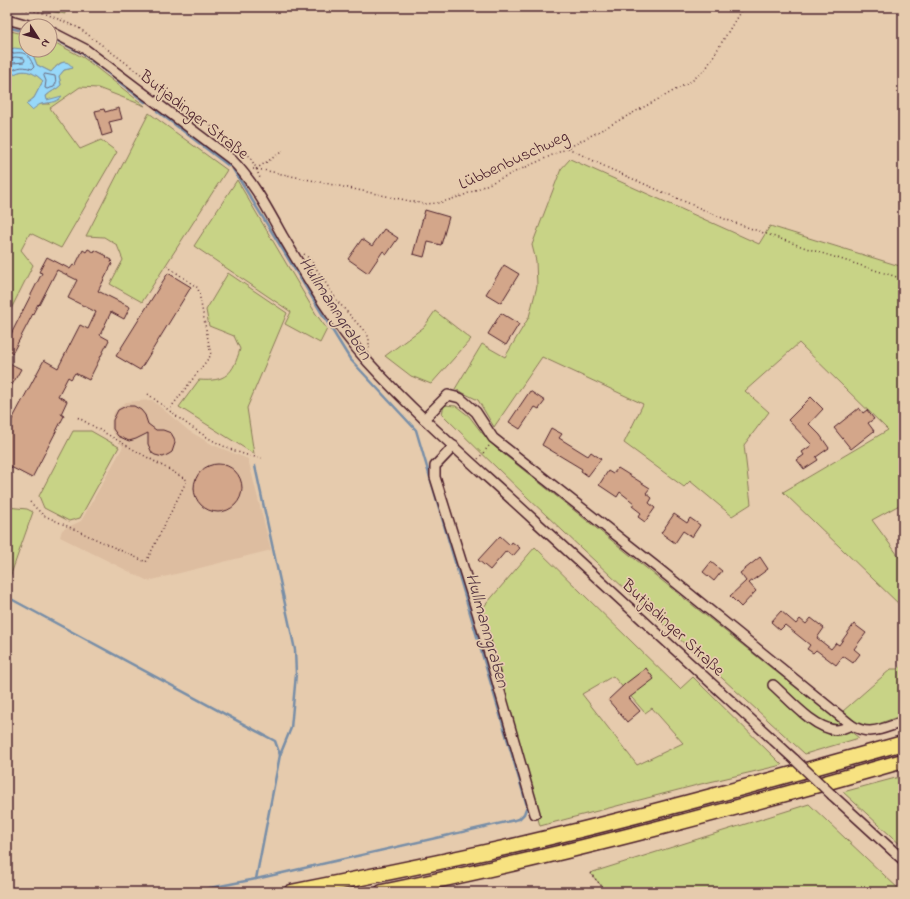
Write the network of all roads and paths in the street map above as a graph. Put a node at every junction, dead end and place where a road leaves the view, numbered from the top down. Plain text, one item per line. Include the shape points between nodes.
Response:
1 (744, 7) edge
2 (7, 19) edge
3 (18, 22) edge
4 (58, 35) edge
5 (568, 148) junction
6 (283, 151) dead end
7 (256, 169) junction
8 (244, 174) junction
9 (167, 266) dead end
10 (903, 279) edge
11 (148, 394) dead end
12 (169, 410) junction
13 (77, 418) dead end
14 (424, 419) junction
15 (454, 446) junction
16 (489, 446) dead end
17 (262, 458) dead end
18 (478, 459) dead end
19 (30, 502) dead end
20 (773, 685) dead end
21 (903, 722) edge
22 (851, 725) junction
23 (903, 743) edge
24 (903, 761) edge
25 (535, 814) dead end
26 (903, 860) edge
27 (590, 873) dead end
28 (291, 892) edge
29 (382, 892) edge
30 (607, 892) edge

1 - 5 path, Lübbenbuschweg via 707,67 692,81
2 - 3 street
4 - 8 street, Butjadinger Straße via 84,49 226,155
5 - 7 path, Lübbenbuschweg via 462,196 439,203 424,204
5 - 10 path via 727,220
6 - 7 path
7 - 8 path
8 - 14 street, Butjadinger Straße via 346,335
9 - 12 path via 198,288 211,356
11 - 12 path
12 - 17 path via 191,428 218,443 251,457
13 - 19 path via 187,480 146,562 43,514
14 - 15 street, Butjadinger Straße
14 - 22 street, Butjadinger Straße via 448,395 460,398 476,412 493,438
15 - 25 street via 435,466 435,477
15 - 26 street, Butjadinger Straße, bridge
16 - 18 path
20 - 22 street via 812,720 825,727 837,730
21 - 22 street via 870,732
23 - 28 highway via 687,803 518,845
24 - 29 highway via 694,819 522,862
27 - 30 path

